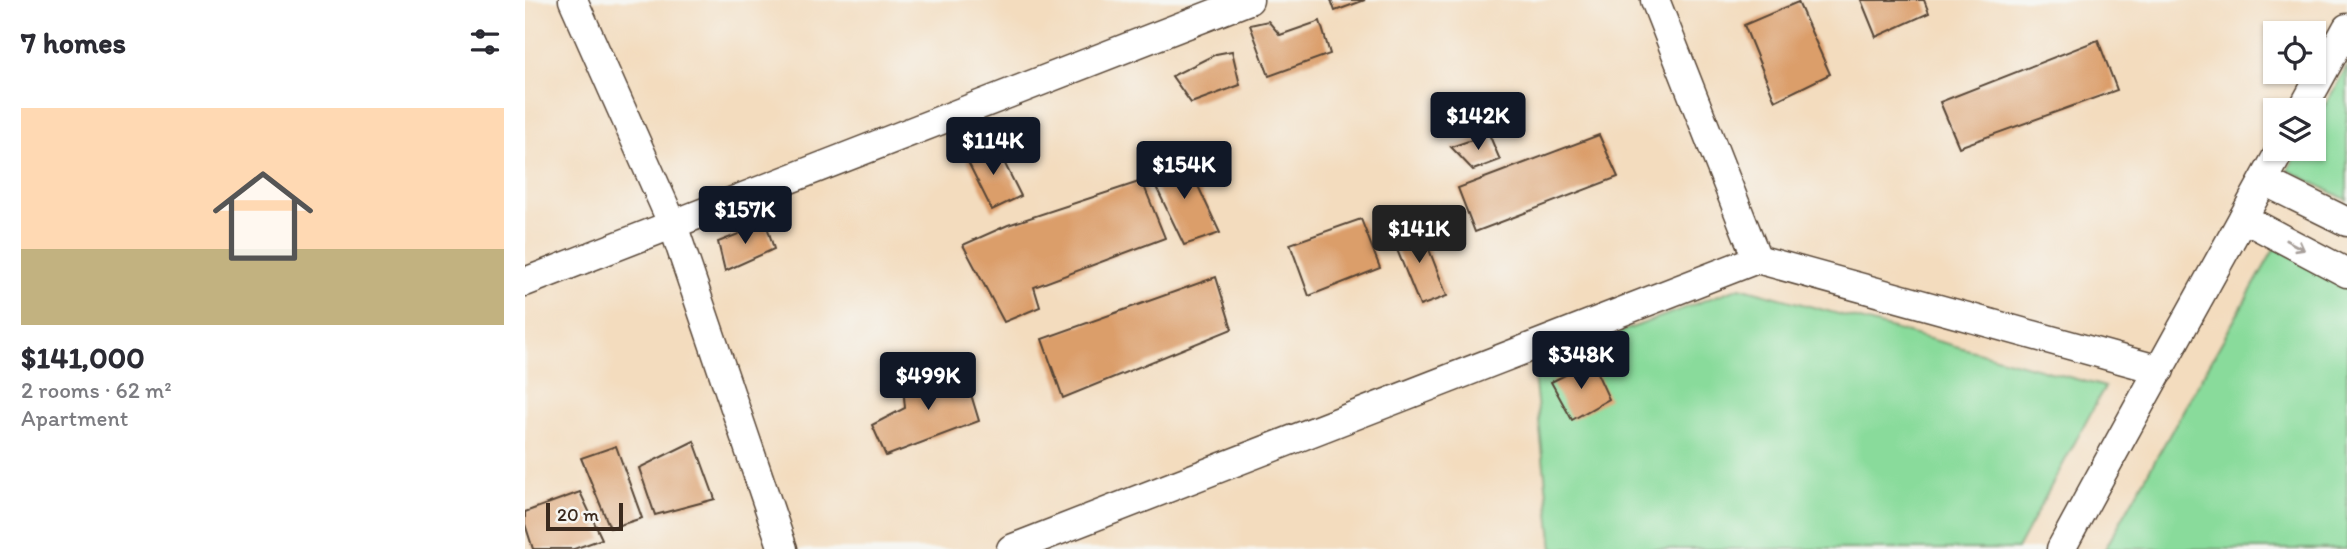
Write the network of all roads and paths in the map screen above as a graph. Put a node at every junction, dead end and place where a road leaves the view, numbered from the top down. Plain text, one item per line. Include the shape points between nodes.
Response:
1 (573, 0) edge
2 (1249, 0) edge
3 (1655, 0) edge
4 (2347, 28) edge
5 (2309, 98) edge
6 (2275, 161) edge
7 (2264, 181) junction
8 (2243, 218) junction
9 (2347, 222) edge
10 (673, 225) junction
11 (1757, 259) junction
12 (2347, 273) edge
13 (525, 282) edge
14 (2160, 370) junction
15 (783, 549) edge
16 (1011, 549) edge
17 (2061, 549) edge

1 - 10 street
2 - 10 street
3 - 11 street
4 - 5 street
6 - 7 street
7 - 8 street
7 - 9 street
8 -> 12 street
8 - 14 street
10 - 13 street
10 - 15 street
11 - 14 street
11 - 16 street
14 - 17 street

